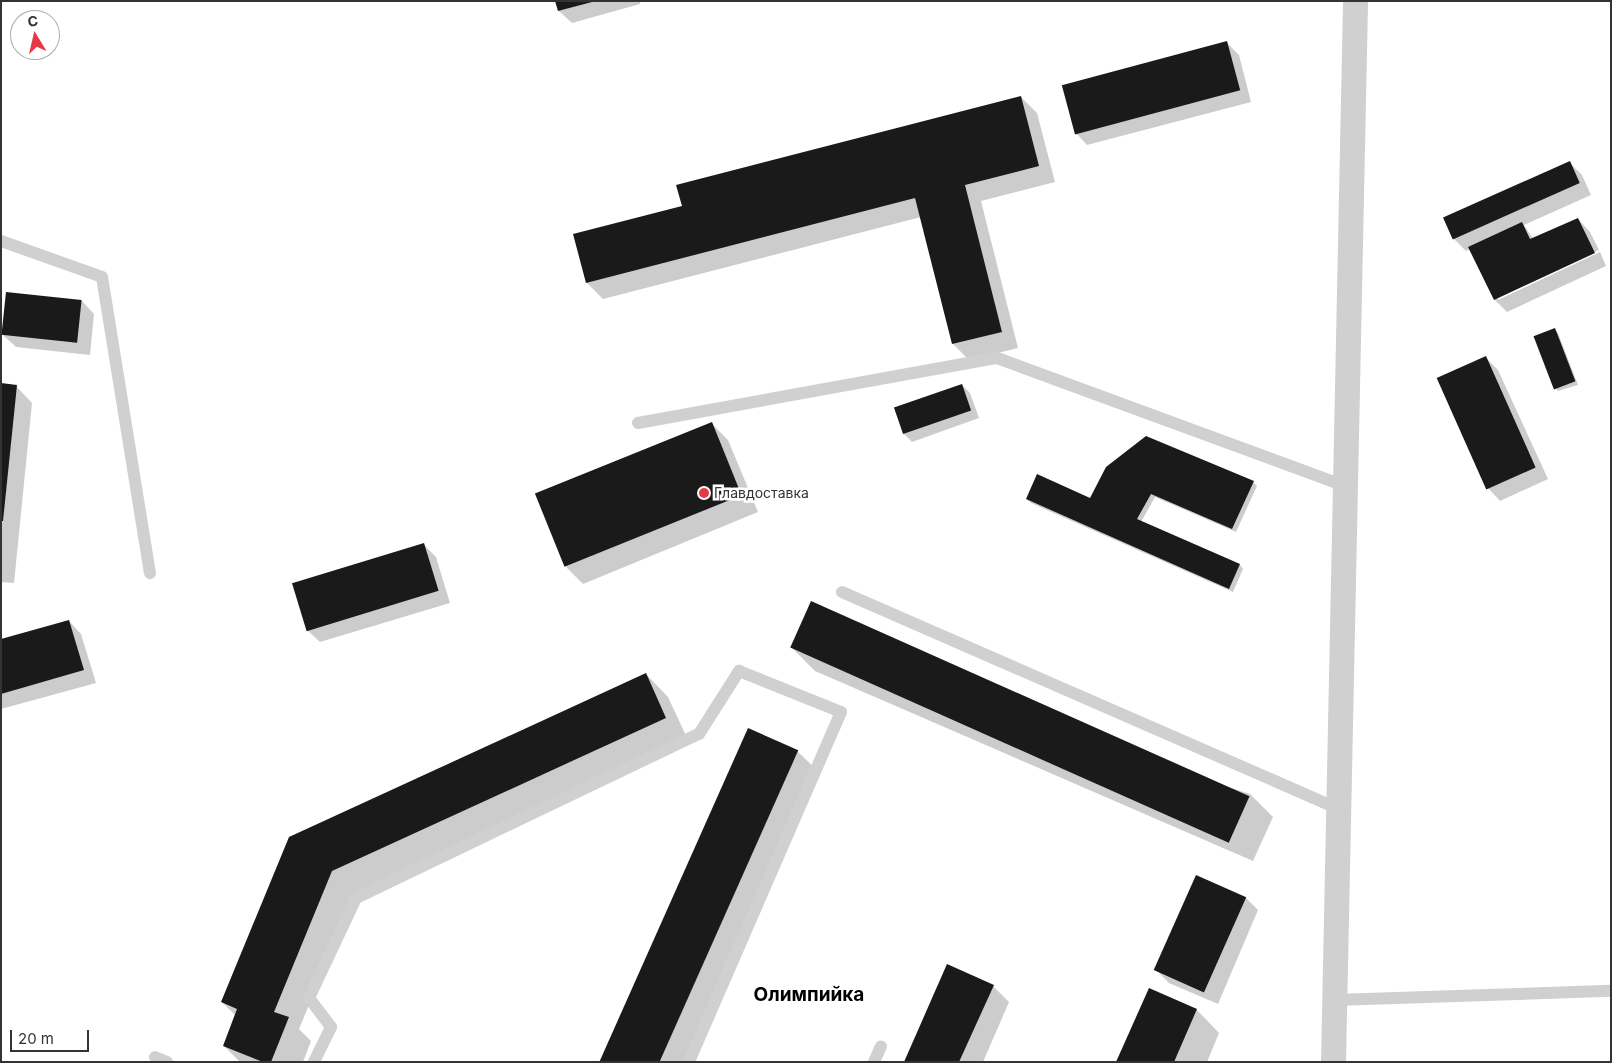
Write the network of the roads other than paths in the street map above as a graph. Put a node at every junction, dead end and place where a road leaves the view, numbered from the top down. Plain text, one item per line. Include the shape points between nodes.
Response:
1 (1355, 1) edge
2 (1, 241) edge
3 (638, 423) dead end
4 (1345, 486) junction
5 (150, 573) dead end
6 (842, 592) dead end
7 (1339, 809) junction
8 (1611, 992) edge
9 (1335, 1000) junction
10 (881, 1046) dead end
11 (314, 1062) edge
12 (689, 1062) edge
13 (874, 1062) edge
14 (1333, 1062) edge

1 - 4 street
2 - 5 lane via 102,277
3 - 4 lane via 998,358
4 - 7 street
6 - 7 lane
7 - 9 street
8 - 9 lane
9 - 14 street
10 - 13 lane
11 - 12 lane via 331,1027 309,998 356,898 699,734 739,671 841,712

